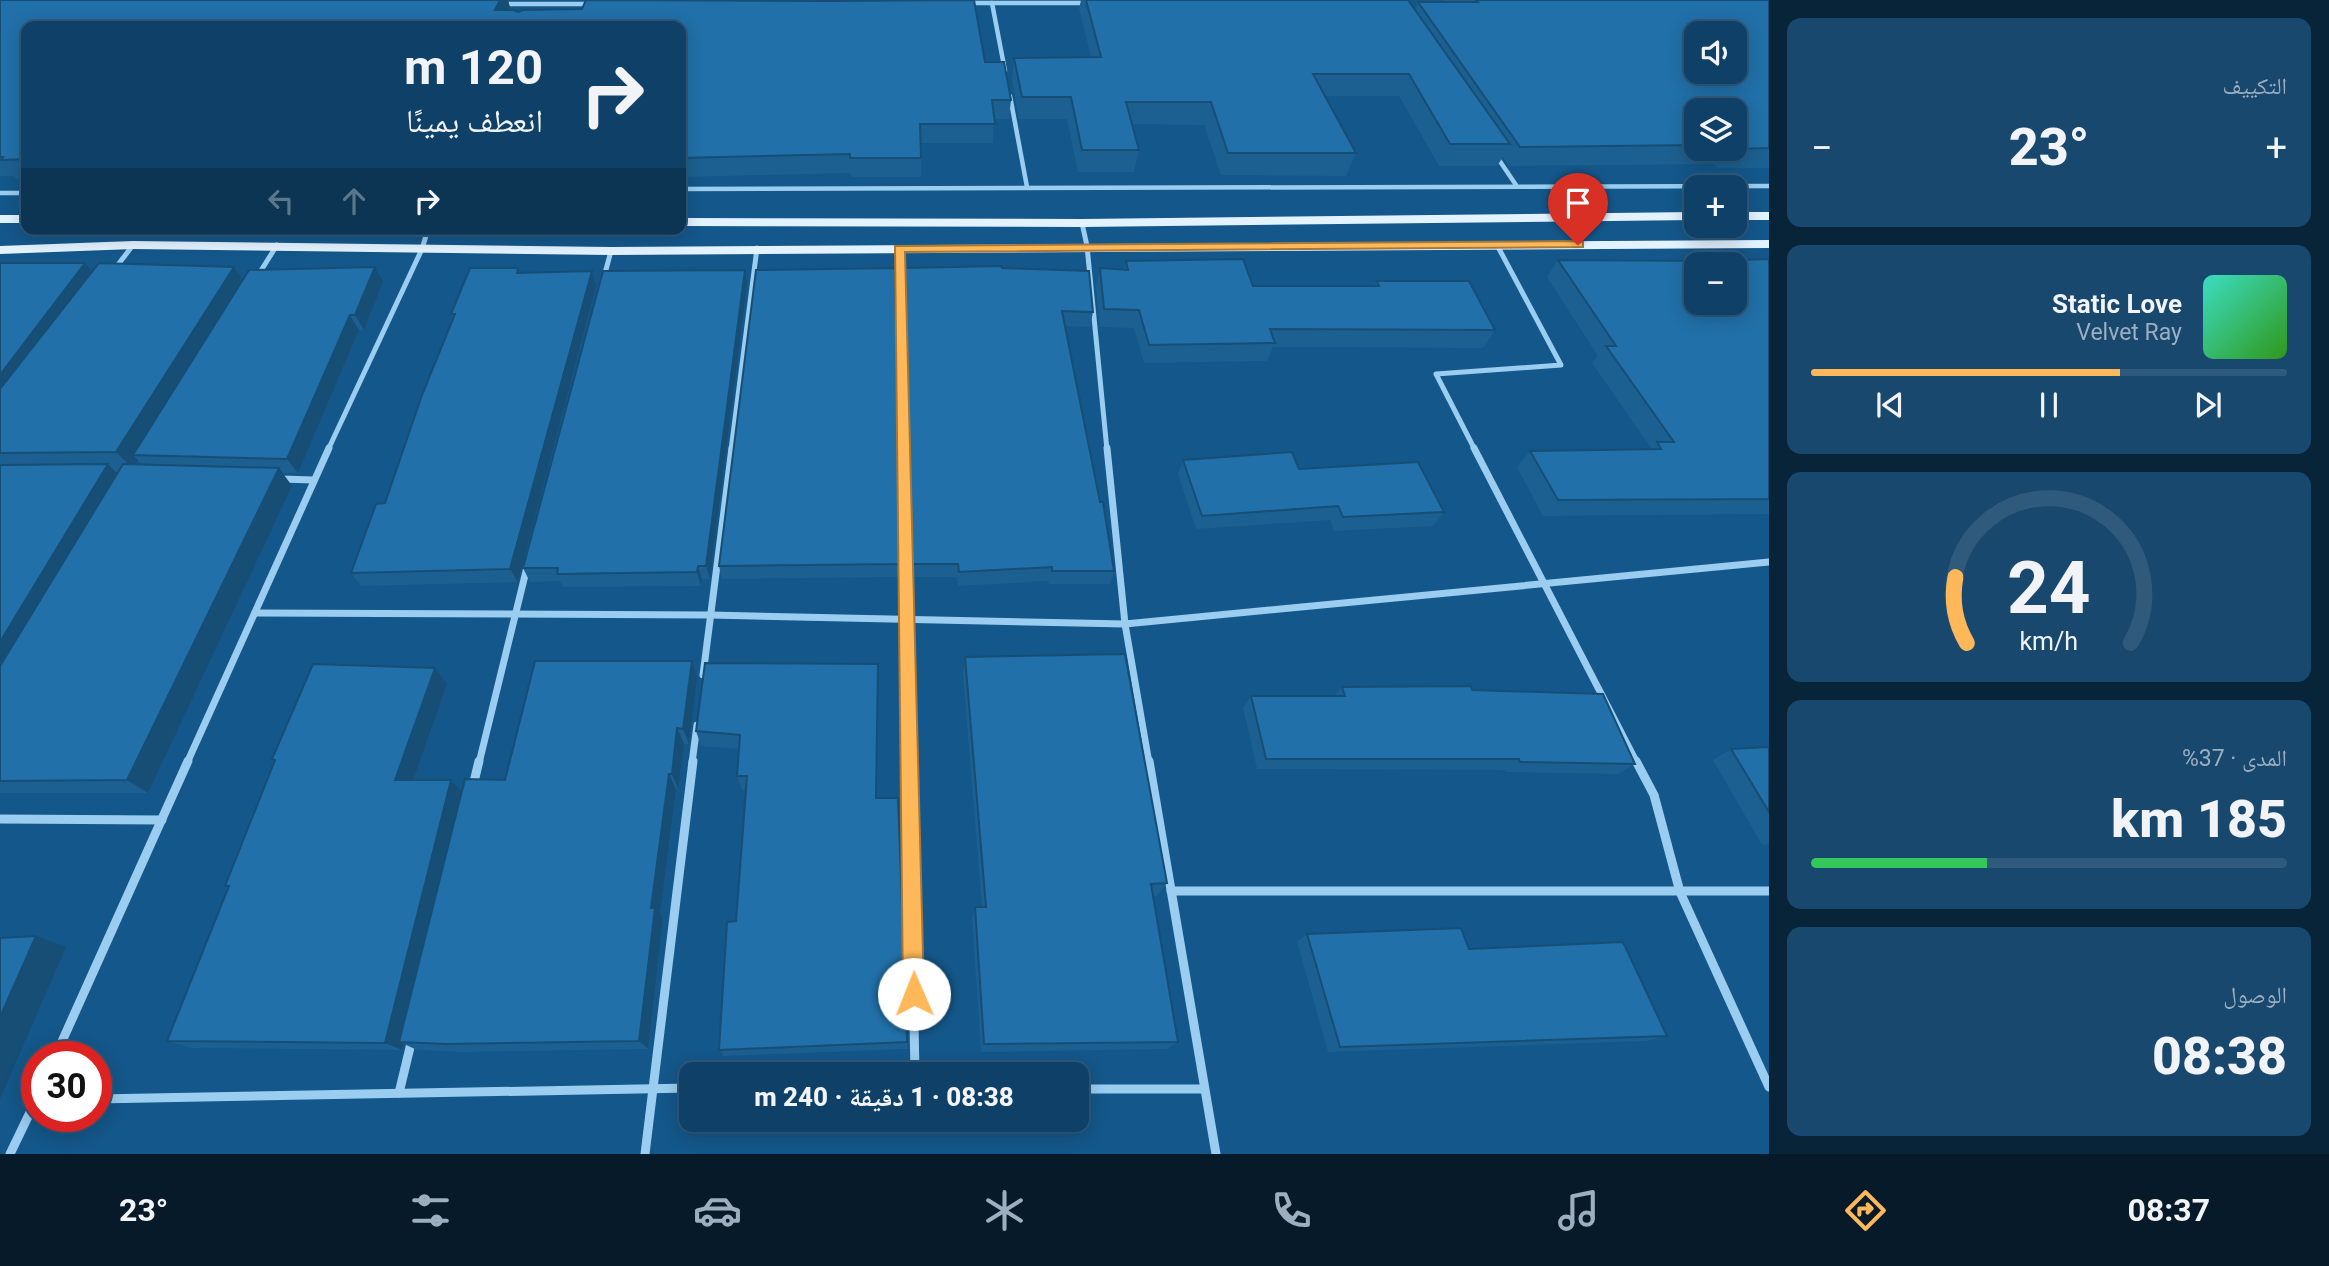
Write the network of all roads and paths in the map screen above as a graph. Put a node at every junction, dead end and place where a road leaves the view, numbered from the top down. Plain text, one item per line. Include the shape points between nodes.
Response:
1 (536, 2) edge
2 (965, 3) edge
3 (992, 3) junction
4 (1089, 3) edge
5 (494, 4) edge
6 (604, 4) edge
7 (530, 15) edge
8 (1007, 82) edge
9 (1009, 95) edge
10 (1494, 153) edge
11 (1516, 185) junction
12 (1769, 186) edge
13 (1027, 187) junction
14 (686, 189) edge
15 (0, 193) edge
16 (21, 193) edge
17 (1684, 216) edge
18 (1747, 216) edge
19 (1769, 216) edge
20 (0, 219) edge
21 (21, 219) edge
22 (686, 222) edge
23 (1082, 223) junction
24 (426, 235) edge
25 (1769, 244) edge
26 (132, 245) junction
27 (278, 245) junction
28 (1497, 245) junction
29 (1087, 246) junction
30 (757, 248) junction
31 (899, 248) junction
32 (422, 249) junction
33 (0, 250) edge
34 (611, 251) junction
35 (109, 277) edge
36 (256, 279) edge
37 (600, 291) edge
38 (273, 479) edge
39 (314, 480) junction
40 (532, 547) edge
41 (1769, 562) edge
42 (1546, 583) junction
43 (255, 613) junction
44 (514, 615) junction
45 (710, 615) junction
46 (906, 620) junction
47 (1125, 624) junction
48 (702, 685) edge
49 (699, 712) edge
50 (469, 801) edge
51 (0, 818) edge
52 (162, 820) junction
53 (1171, 891) junction
54 (1769, 891) edge
55 (1681, 892) junction
56 (415, 1027) edge
57 (62, 1041) edge
58 (915, 1062) edge
59 (1769, 1087) edge
60 (655, 1088) junction
61 (679, 1088) edge
62 (1204, 1088) junction
63 (1089, 1089) edge
64 (399, 1093) junction
65 (112, 1099) edge
66 (21, 1132) edge
67 (10, 1154) edge
68 (645, 1154) edge
69 (1216, 1154) edge

1 - 5 street
1 - 6 street
1 - 7 street
2 - 3 street
3 - 4 street
3 - 8 street
9 - 13 street
10 - 11 street
11 - 12 street
11 - 13 street
13 - 14 street
15 - 16 street
17 - 23 main road
18 - 19 main road
20 - 21 main road
22 - 23 main road
23 - 29 street
24 - 32 street
25 - 28 main road
26 - 27 main road
26 - 33 main road
26 - 35 street
27 - 32 main road
27 - 36 street
28 - 29 main road
28 - 42 street via 1561,365 1436,374
29 - 31 main road
29 - 47 street
30 - 31 main road
30 - 34 main road
30 - 45 street
31 - 46 street
32 - 34 main road
32 - 39 street
34 - 37 street
38 - 39 street
39 - 43 street
40 - 44 street
41 - 42 street
42 - 47 street
42 - 55 street via 1654,795
43 - 44 street
43 - 52 street
44 - 45 street
44 - 50 street
45 - 46 street
45 - 48 street
46 - 47 street
46 - 58 street
47 - 53 street
49 - 60 street
51 - 52 street
52 - 57 street
53 - 55 street
53 - 62 street
54 - 55 street
55 - 59 street
56 - 64 street
60 - 61 street
60 - 64 street
60 - 68 street
62 - 63 street
62 - 69 street
64 - 65 street
66 - 67 street

